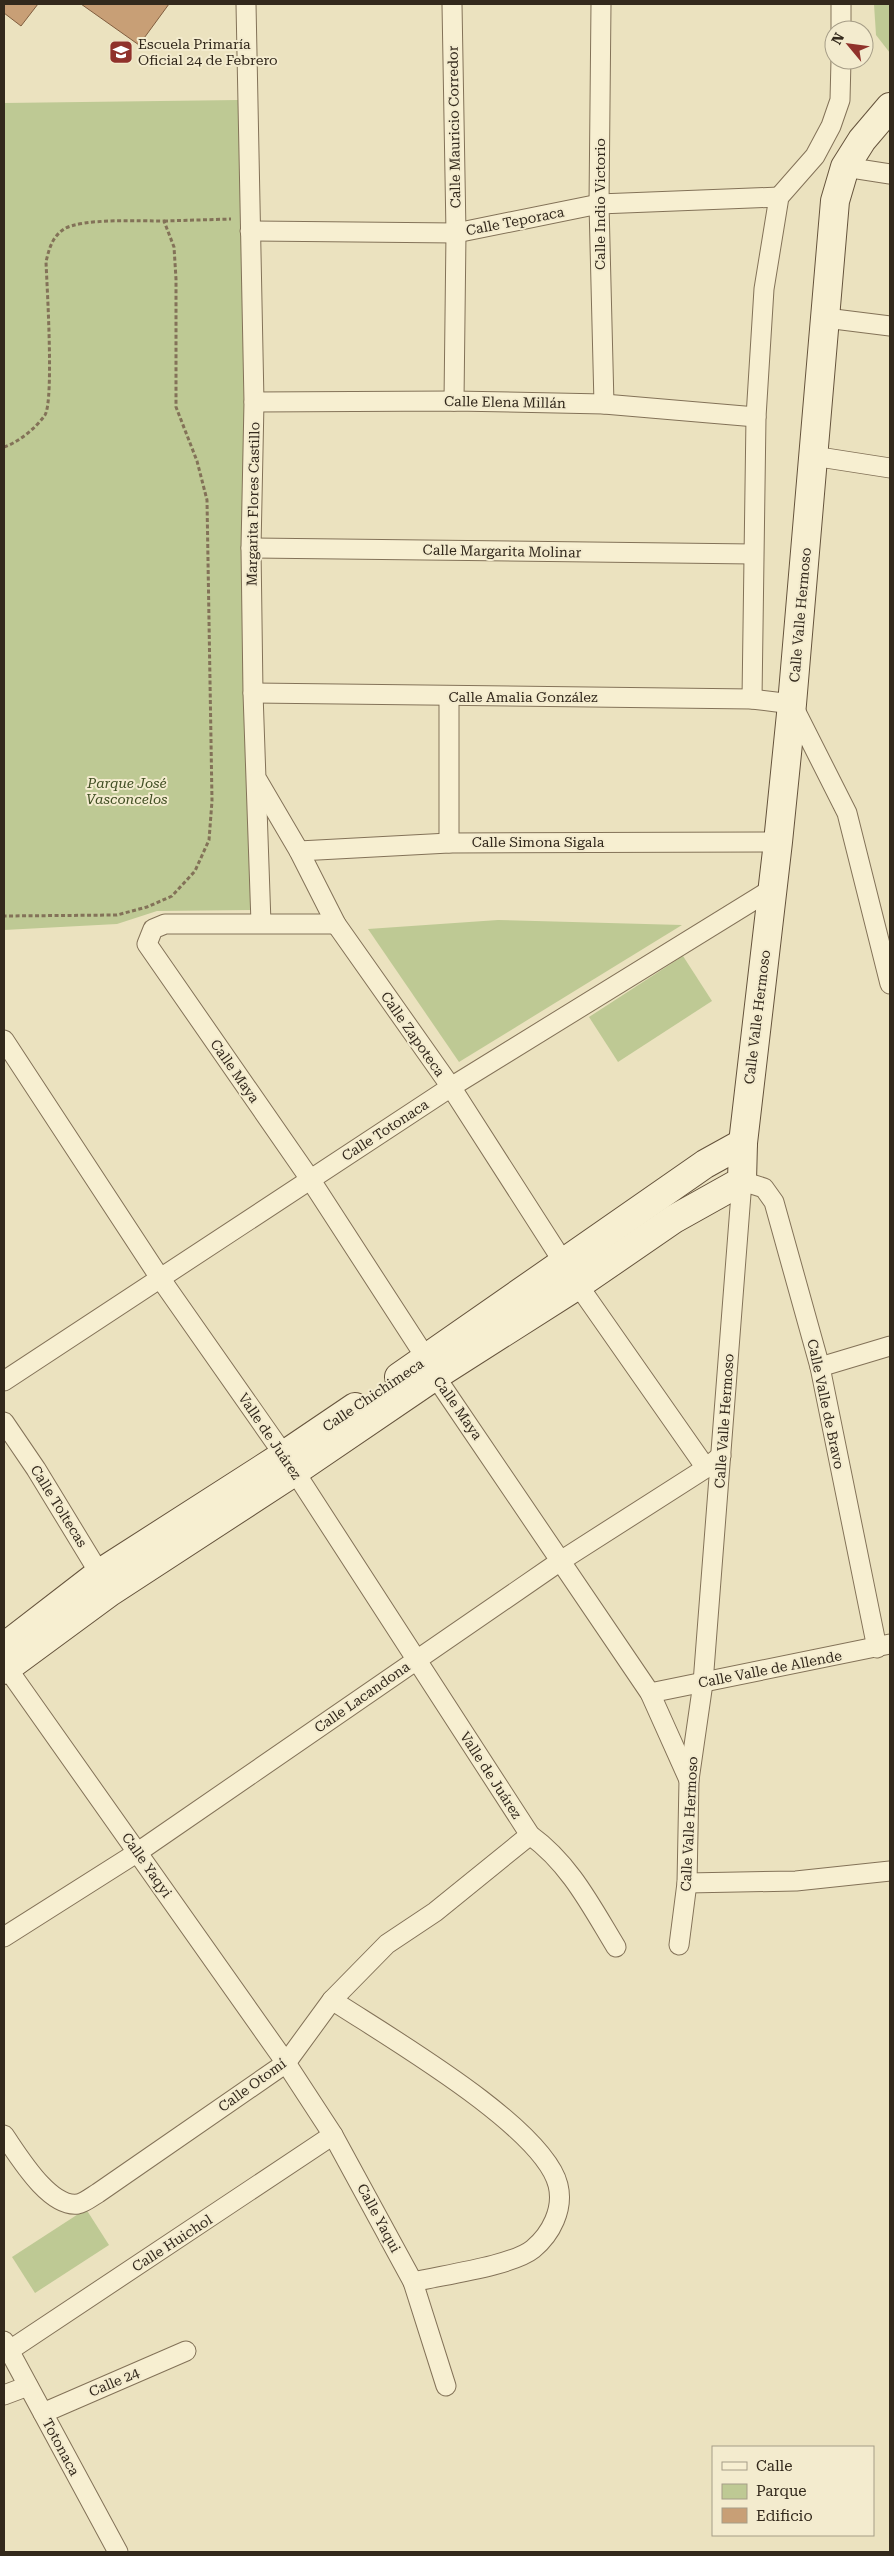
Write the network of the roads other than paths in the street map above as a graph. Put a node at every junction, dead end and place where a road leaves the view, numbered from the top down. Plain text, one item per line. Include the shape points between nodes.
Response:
1 (246, 4) edge
2 (452, 4) edge
3 (601, 4) edge
4 (841, 4) edge
5 (841, 20) edge
6 (840, 70) edge
7 (890, 107) edge
8 (845, 167) junction
9 (890, 174) edge
10 (779, 197) junction
11 (599, 204) junction
12 (250, 225) junction
13 (456, 233) junction
14 (826, 318) junction
15 (890, 326) edge
16 (454, 401) junction
17 (254, 402) junction
18 (604, 404) junction
19 (756, 417) junction
20 (813, 456) junction
21 (890, 468) edge
22 (252, 548) junction
23 (753, 554) junction
24 (253, 693) junction
25 (448, 697) junction
26 (752, 699) junction
27 (792, 704) junction
28 (256, 778) junction
29 (778, 842) junction
30 (449, 843) junction
31 (299, 851) junction
32 (772, 889) junction
33 (261, 924) junction
34 (336, 924) junction
35 (890, 984) edge
36 (4, 1040) edge
37 (451, 1087) junction
38 (743, 1143) junction
39 (310, 1179) junction
40 (742, 1181) junction
41 (564, 1261) junction
42 (160, 1278) junction
43 (578, 1285) junction
44 (890, 1346) edge
45 (431, 1367) junction
46 (820, 1367) junction
47 (4, 1381) edge
48 (4, 1422) edge
49 (721, 1456) junction
50 (289, 1464) junction
51 (706, 1468) junction
52 (559, 1562) junction
53 (105, 1583) junction
54 (884, 1646) edge
55 (416, 1659) junction
56 (5, 1662) edge
57 (703, 1683) junction
58 (650, 1693) junction
59 (689, 1780) junction
60 (530, 1835) junction
61 (138, 1852) junction
62 (890, 1871) edge
63 (687, 1883) junction
64 (4, 1937) edge
65 (679, 1945) dead end
66 (616, 1947) dead end
67 (332, 2000) junction
68 (286, 2063) junction
69 (4, 2135) edge
70 (333, 2135) junction
71 (413, 2282) junction
72 (7, 2346) edge
73 (186, 2352) dead end
74 (28, 2386) junction
75 (446, 2386) dead end
76 (4, 2395) edge
77 (43, 2413) junction
78 (118, 2552) edge

1 - 12 street, Margarita Flores Castillo
2 - 13 street, Calle Mauricio Corredor
3 - 11 street, Calle Indio Victorio
4 - 5 street
6 - 10 street via 840,100 831,126 815,156
7 - 8 main road, Calle Valle Hermoso via 862,140
8 - 9 street
8 - 14 main road, Calle Valle Hermoso via 835,201
10 - 11 street, Calle Teporaca
10 - 19 street via 764,289
11 - 13 street, Calle Teporaca
11 - 18 street, Calle Indio Victorio
12 - 13 street, Calle Teporaca
12 - 17 street, Margarita Flores Castillo
13 - 16 street, Calle Mauricio Corredor
14 - 15 street
14 - 20 main road, Calle Valle Hermoso
16 - 17 street, Calle Elena Millán
16 - 18 street, Calle Elena Millán
17 - 22 street, Margarita Flores Castillo
18 - 19 street, Calle Elena Millán
19 - 23 street
20 - 21 street
20 - 27 main road, Calle Valle Hermoso
22 - 23 street, Calle Margarita Molinar
22 - 24 street, Margarita Flores Castillo
23 - 26 street
24 - 25 street, Calle Amalia González
24 - 28 street, Margarita Flores Castillo
25 - 26 street, Calle Amalia González
25 - 30 street
26 - 27 street, Calle Amalia González
27 - 29 main road, Calle Valle Hermoso
27 - 35 street via 847,813
28 - 31 street, Calle Zapoteca
28 - 33 street, Margarita Flores Castillo
29 - 30 street, Calle Simona Sigala
29 - 32 main road, Calle Valle Hermoso
30 - 31 street, Calle Simona Sigala
31 - 34 street, Calle Zapoteca
32 - 37 street, Calle Totonaca
32 - 38 main road, Calle Valle Hermoso
33 - 34 street
33 - 39 street, Calle Maya via 165,924 153,929 147,944
34 - 37 street, Calle Zapoteca
36 - 42 street, Valle de Juárez
37 - 39 street, Calle Totonaca
37 - 41 street, Calle Zapoteca
38 - 40 main road, Calle Valle Hermoso
38 - 41 main road, Calle Chichimeca via 705,1164
39 - 42 street, Calle Totonaca
39 - 45 street, Calle Maya
40 - 43 main road, Calle Chichimeca via 674,1220
40 - 46 street, Calle Valle de Bravo via 764,1188 774,1202
40 - 49 street, Calle Valle Hermoso
41 - 43 street, Calle Zapoteca
41 - 45 main road, Calle Chichimeca
42 - 47 street, Calle Totonaca
42 - 50 street, Valle de Juárez
43 - 45 main road, Calle Chichimeca
43 - 51 street, Calle Zapoteca
44 - 46 street
45 - 50 main road, Calle Chichimeca
45 - 52 street, Calle Maya
46 - 54 street, Calle Valle de Bravo
48 - 53 street, Calle Toltecas
49 - 51 street, Calle Lacandona
49 - 57 street, Calle Valle Hermoso
50 - 53 main road, Calle Chichimeca
50 - 55 street, Valle de Juárez
51 - 52 street, Calle Lacandona
52 - 55 street, Calle Lacandona
52 - 58 street, Calle Maya
53 - 56 main road, Calle Chichimeca
54 - 57 street, Calle Valle de Allende
55 - 60 street, Valle de Juárez
55 - 61 street, Calle Lacandona
56 - 61 street, Calle Yaqyi
57 - 58 street, Calle Valle de Allende
57 - 59 street, Calle Valle Hermoso
58 - 59 street, Calle Maya
59 - 63 street, Calle Valle Hermoso
60 - 66 street, Valle de Juárez via 568,1870
60 - 67 street, Calle Otomí via 435,1912 387,1944
61 - 64 street, Calle Lacandona
61 - 68 street, Calle Yaqyi
62 - 63 street via 796,1881
63 - 65 street, Calle Valle Hermoso
67 - 68 street, Calle Otomí
67 - 71 street via 476,2095 525,2137 546,2162 558,2185 559,2207 550,2231 532,2250 512,2260
68 - 69 street, Calle Otomí via 78,2204 59,2200 38,2182
68 - 70 street, Calle Yaqui
70 - 71 street, Calle Yaqui
70 - 72 street, Calle Huichol
71 - 75 street, Calle Yaqui
72 - 74 street, Totonaca
73 - 77 street, Calle 24
74 - 76 street
74 - 77 street, Totonaca
77 - 78 street, Totonaca

